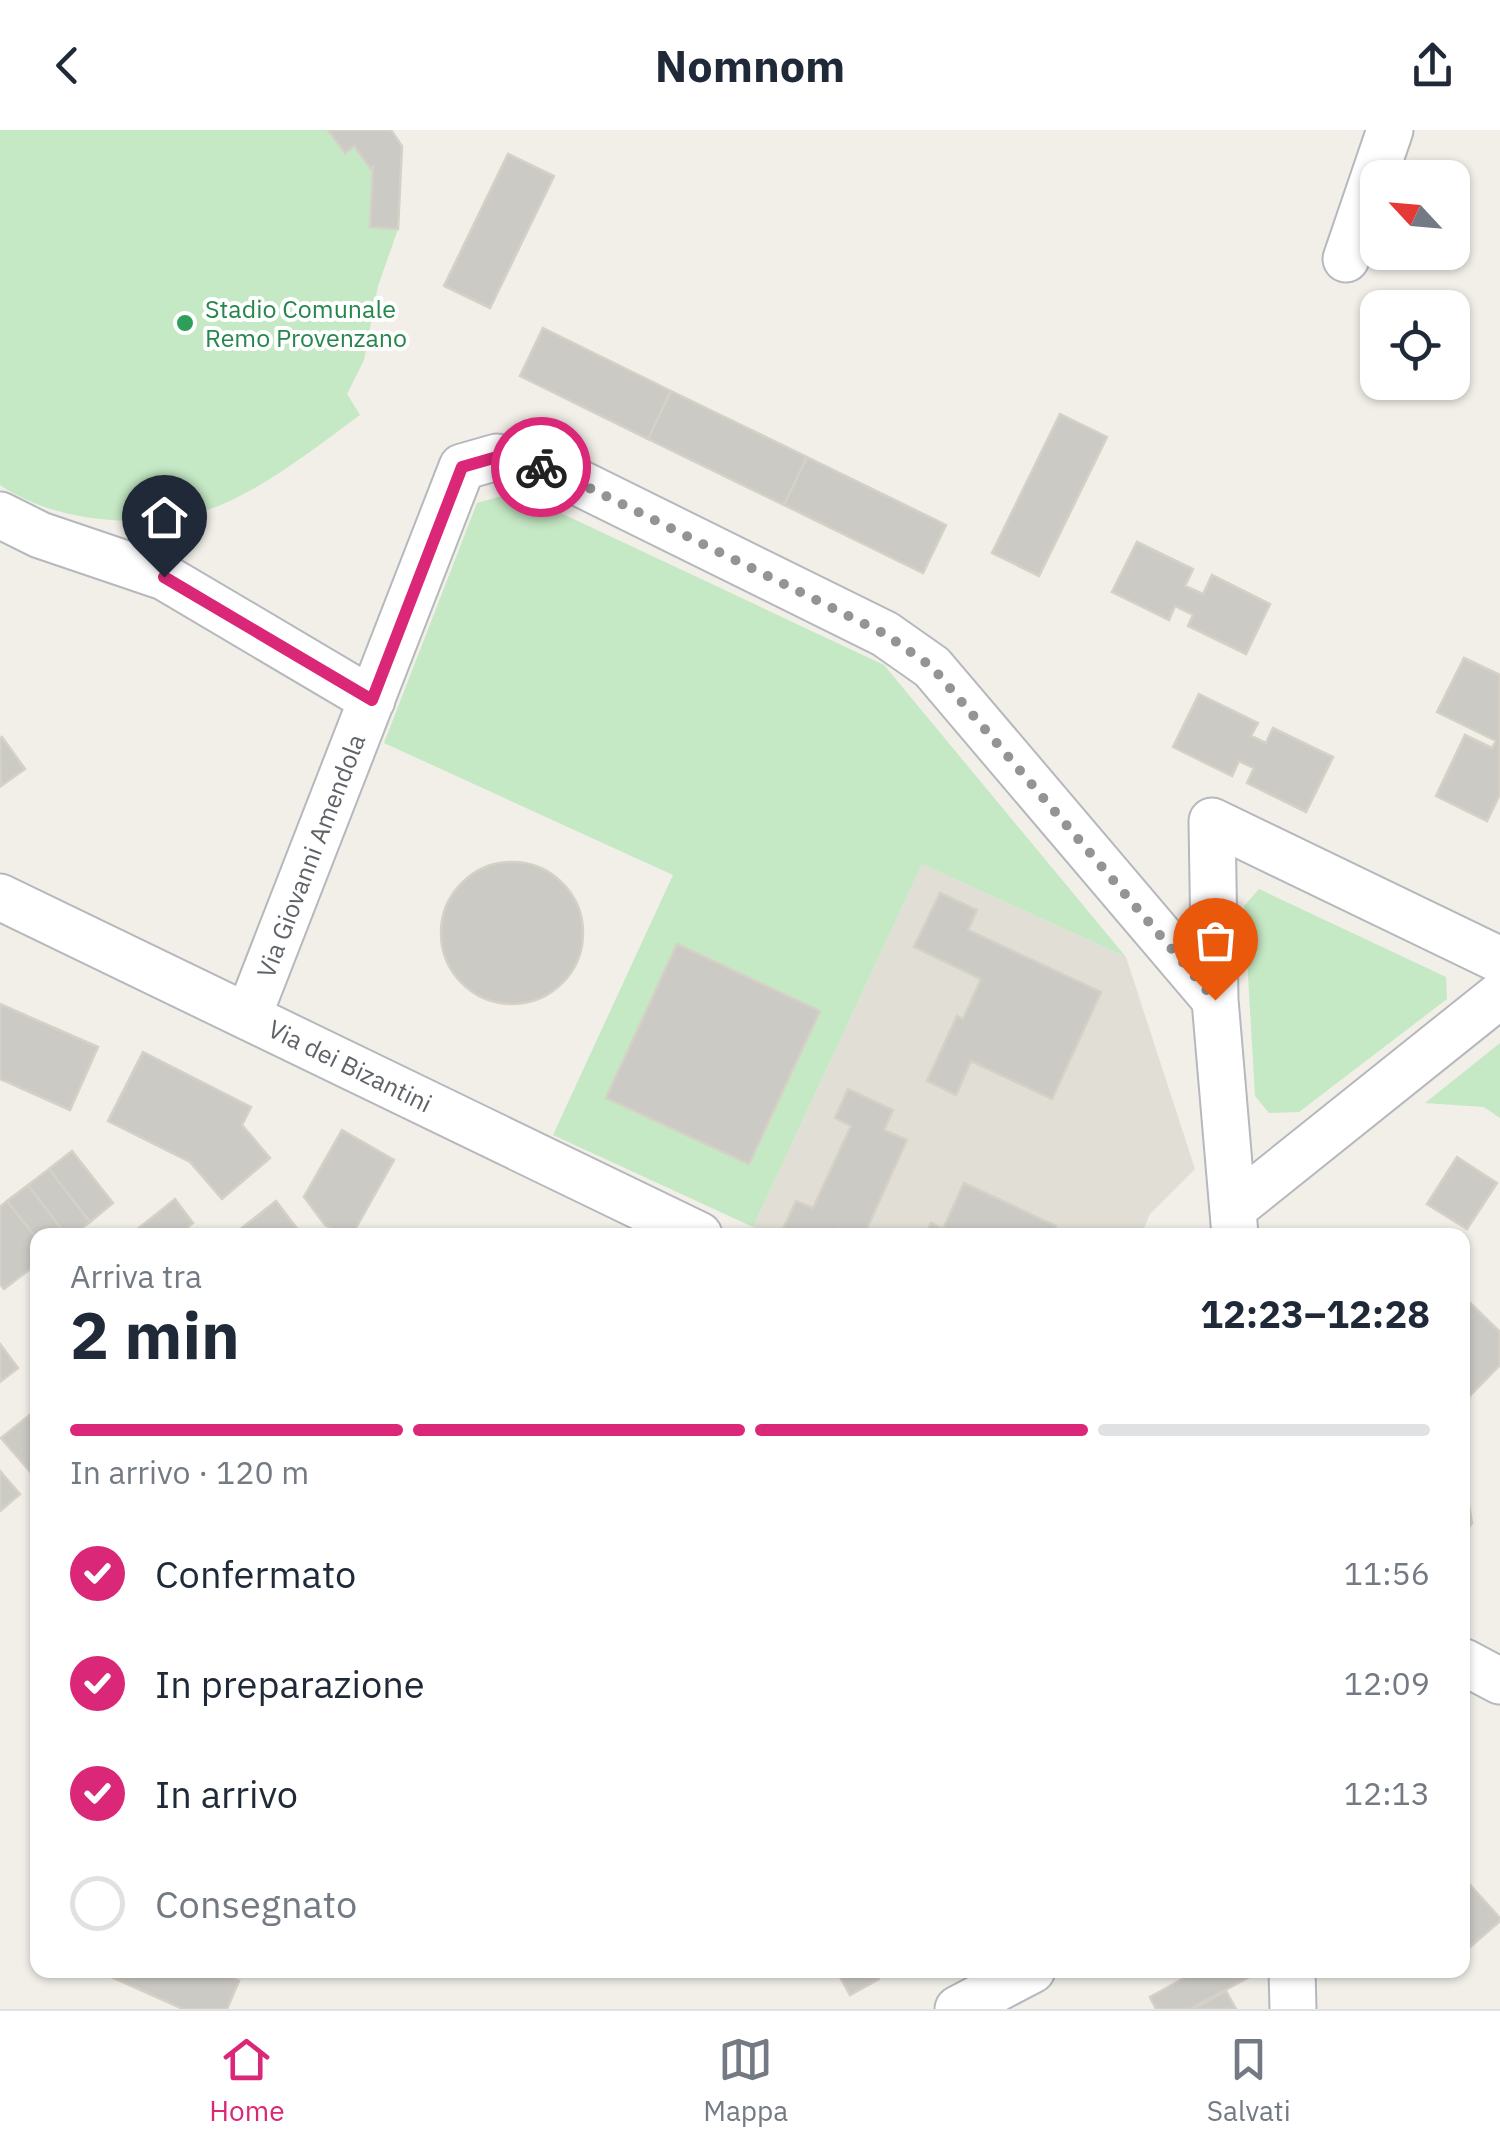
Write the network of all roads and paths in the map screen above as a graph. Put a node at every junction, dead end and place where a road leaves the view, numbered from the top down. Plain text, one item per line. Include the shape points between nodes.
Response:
1 (1390, 130) edge
2 (1346, 259) dead end
3 (0, 515) edge
4 (372, 700) junction
5 (0, 897) edge
6 (1500, 960) edge
7 (1500, 995) edge
8 (1215, 1000) junction
9 (248, 1016) junction
10 (1234, 1221) edge
11 (686, 1228) edge
12 (1470, 1665) edge
13 (1500, 1681) edge
14 (1017, 1978) edge
15 (1292, 1978) edge
16 (958, 2009) edge
17 (1293, 2009) edge

1 - 2 street
3 - 4 street via 164,577
4 - 8 street, Via Giovanni Amendola via 462,467 497,457 551,469 885,634 932,667
4 - 9 street, Via Giovanni Amendola
5 - 9 street, Via dei Bizantini
6 - 8 street via 1212,821
7 - 10 street
8 - 10 street
9 - 11 street, Via dei Bizantini
12 - 13 street
14 - 16 street
15 - 17 street

